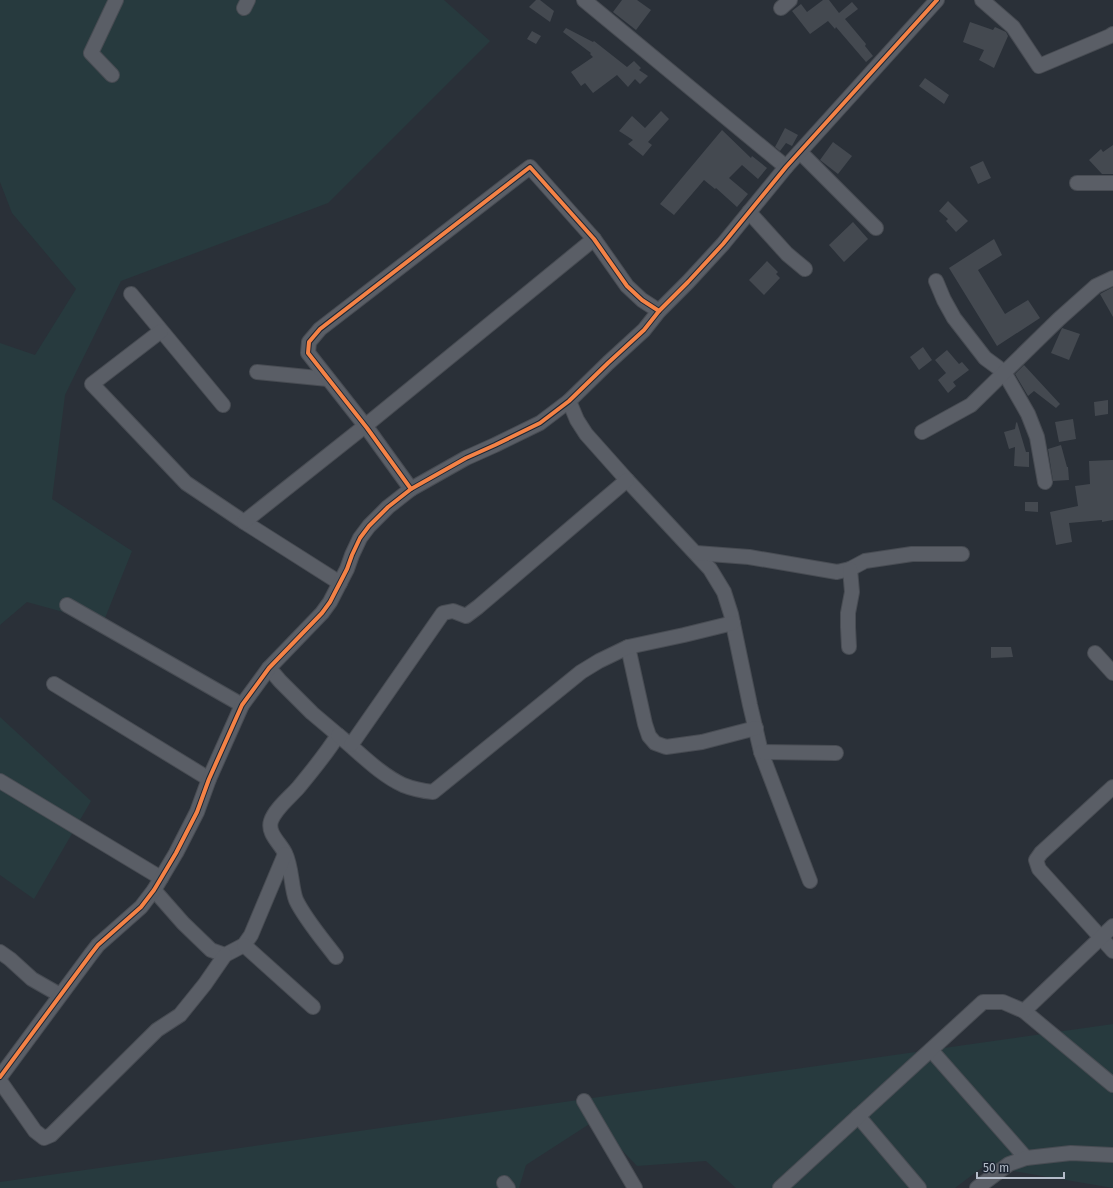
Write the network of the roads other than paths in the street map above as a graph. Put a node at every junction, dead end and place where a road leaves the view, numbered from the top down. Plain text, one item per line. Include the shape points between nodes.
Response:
1 (116, 0) edge
2 (584, 0) edge
3 (937, 0) edge
4 (982, 0) edge
5 (1113, 34) edge
6 (112, 75) dead end
7 (800, 152) junction
8 (786, 167) junction
9 (1077, 183) dead end
10 (1113, 183) edge
11 (749, 212) junction
12 (876, 228) dead end
13 (594, 239) junction
14 (805, 269) dead end
15 (1113, 278) edge
16 (936, 281) dead end
17 (131, 294) dead end
18 (659, 311) junction
19 (161, 331) junction
20 (257, 372) dead end
21 (1004, 372) junction
22 (328, 379) junction
23 (569, 402) junction
24 (223, 405) dead end
25 (365, 426) junction
26 (922, 432) dead end
27 (627, 480) junction
28 (1045, 482) dead end
29 (411, 490) junction
30 (244, 522) junction
31 (696, 553) junction
32 (962, 554) dead end
33 (850, 569) junction
34 (340, 583) junction
35 (66, 605) dead end
36 (733, 623) junction
37 (628, 647) junction
38 (849, 647) dead end
39 (1095, 653) dead end
40 (269, 668) junction
41 (1113, 673) edge
42 (54, 684) dead end
43 (242, 705) junction
44 (756, 728) junction
45 (338, 735) junction
46 (351, 745) junction
47 (761, 752) junction
48 (836, 754) dead end
49 (209, 779) junction
50 (0, 781) edge
51 (1113, 787) edge
52 (285, 854) junction
53 (161, 878) junction
54 (810, 880) dead end
55 (154, 890) junction
56 (1113, 926) edge
57 (1101, 937) junction
58 (244, 945) junction
59 (1113, 951) edge
60 (0, 952) edge
61 (225, 954) junction
62 (336, 958) dead end
63 (60, 995) junction
64 (313, 1007) dead end
65 (1024, 1011) junction
66 (931, 1050) junction
67 (0, 1077) edge
68 (0, 1081) edge
69 (1113, 1085) edge
70 (584, 1101) dead end
71 (858, 1116) junction
72 (1113, 1155) edge
73 (1026, 1158) junction
74 (635, 1188) edge
75 (780, 1188) edge
76 (919, 1188) edge
77 (977, 1188) edge

1 - 6 street via 91,53
2 - 8 street
3 - 7 street
4 - 5 street via 1013,27 1039,66
7 - 8 street
7 - 12 street
8 - 11 street
9 - 10 street
11 - 14 street via 787,254
11 - 18 street via 723,244
13 - 18 street via 627,286
13 - 22 street via 530,167 320,329 309,342 308,353
13 - 25 street
15 - 21 street via 1096,286
16 - 21 street via 954,318 985,358
17 - 19 street
18 - 23 street via 644,330
19 - 24 street
19 - 30 street via 92,384 186,483
20 - 22 street
21 - 26 street via 971,405
21 - 28 street via 1028,414 1037,437
22 - 25 street
23 - 27 street via 586,434
23 - 29 street via 540,423 466,458
25 - 29 street
25 - 30 street
27 - 31 street
27 - 46 street via 466,616 453,611 443,613
29 - 34 street via 388,507 369,526 360,538
30 - 34 street
31 - 33 street via 749,557 837,572
31 - 36 street via 718,580
32 - 33 street via 912,554 865,561
33 - 38 street via 852,592 848,620
34 - 40 street via 322,613
35 - 43 street
36 - 37 street
36 - 44 street
37 - 44 street via 644,724 655,743 666,747 702,742
37 - 46 street via 581,672 434,792 402,785 380,771
39 - 41 street
40 - 43 street
40 - 45 street via 312,713
42 - 49 street
43 - 49 street
44 - 47 street
45 - 46 street
45 - 52 street via 330,749 272,819 272,834
47 - 48 street
47 - 54 street
49 - 53 street via 197,812
50 - 53 street
51 - 57 street via 1036,860 1039,869
52 - 58 street
52 - 62 street via 296,899
53 - 55 street
55 - 61 street via 211,950
55 - 63 street via 141,908 98,945
56 - 57 street
57 - 59 street
57 - 65 street
58 - 61 street
58 - 64 street
60 - 63 street via 32,979
61 - 68 street via 180,1015 157,1030 51,1136 44,1138 35,1131
63 - 67 street
65 - 66 street via 1003,1002 983,1002
65 - 69 street
66 - 71 street
66 - 73 street
70 - 74 street
71 - 75 street
71 - 76 street
72 - 73 street via 1071,1153
73 - 77 street via 1008,1164

